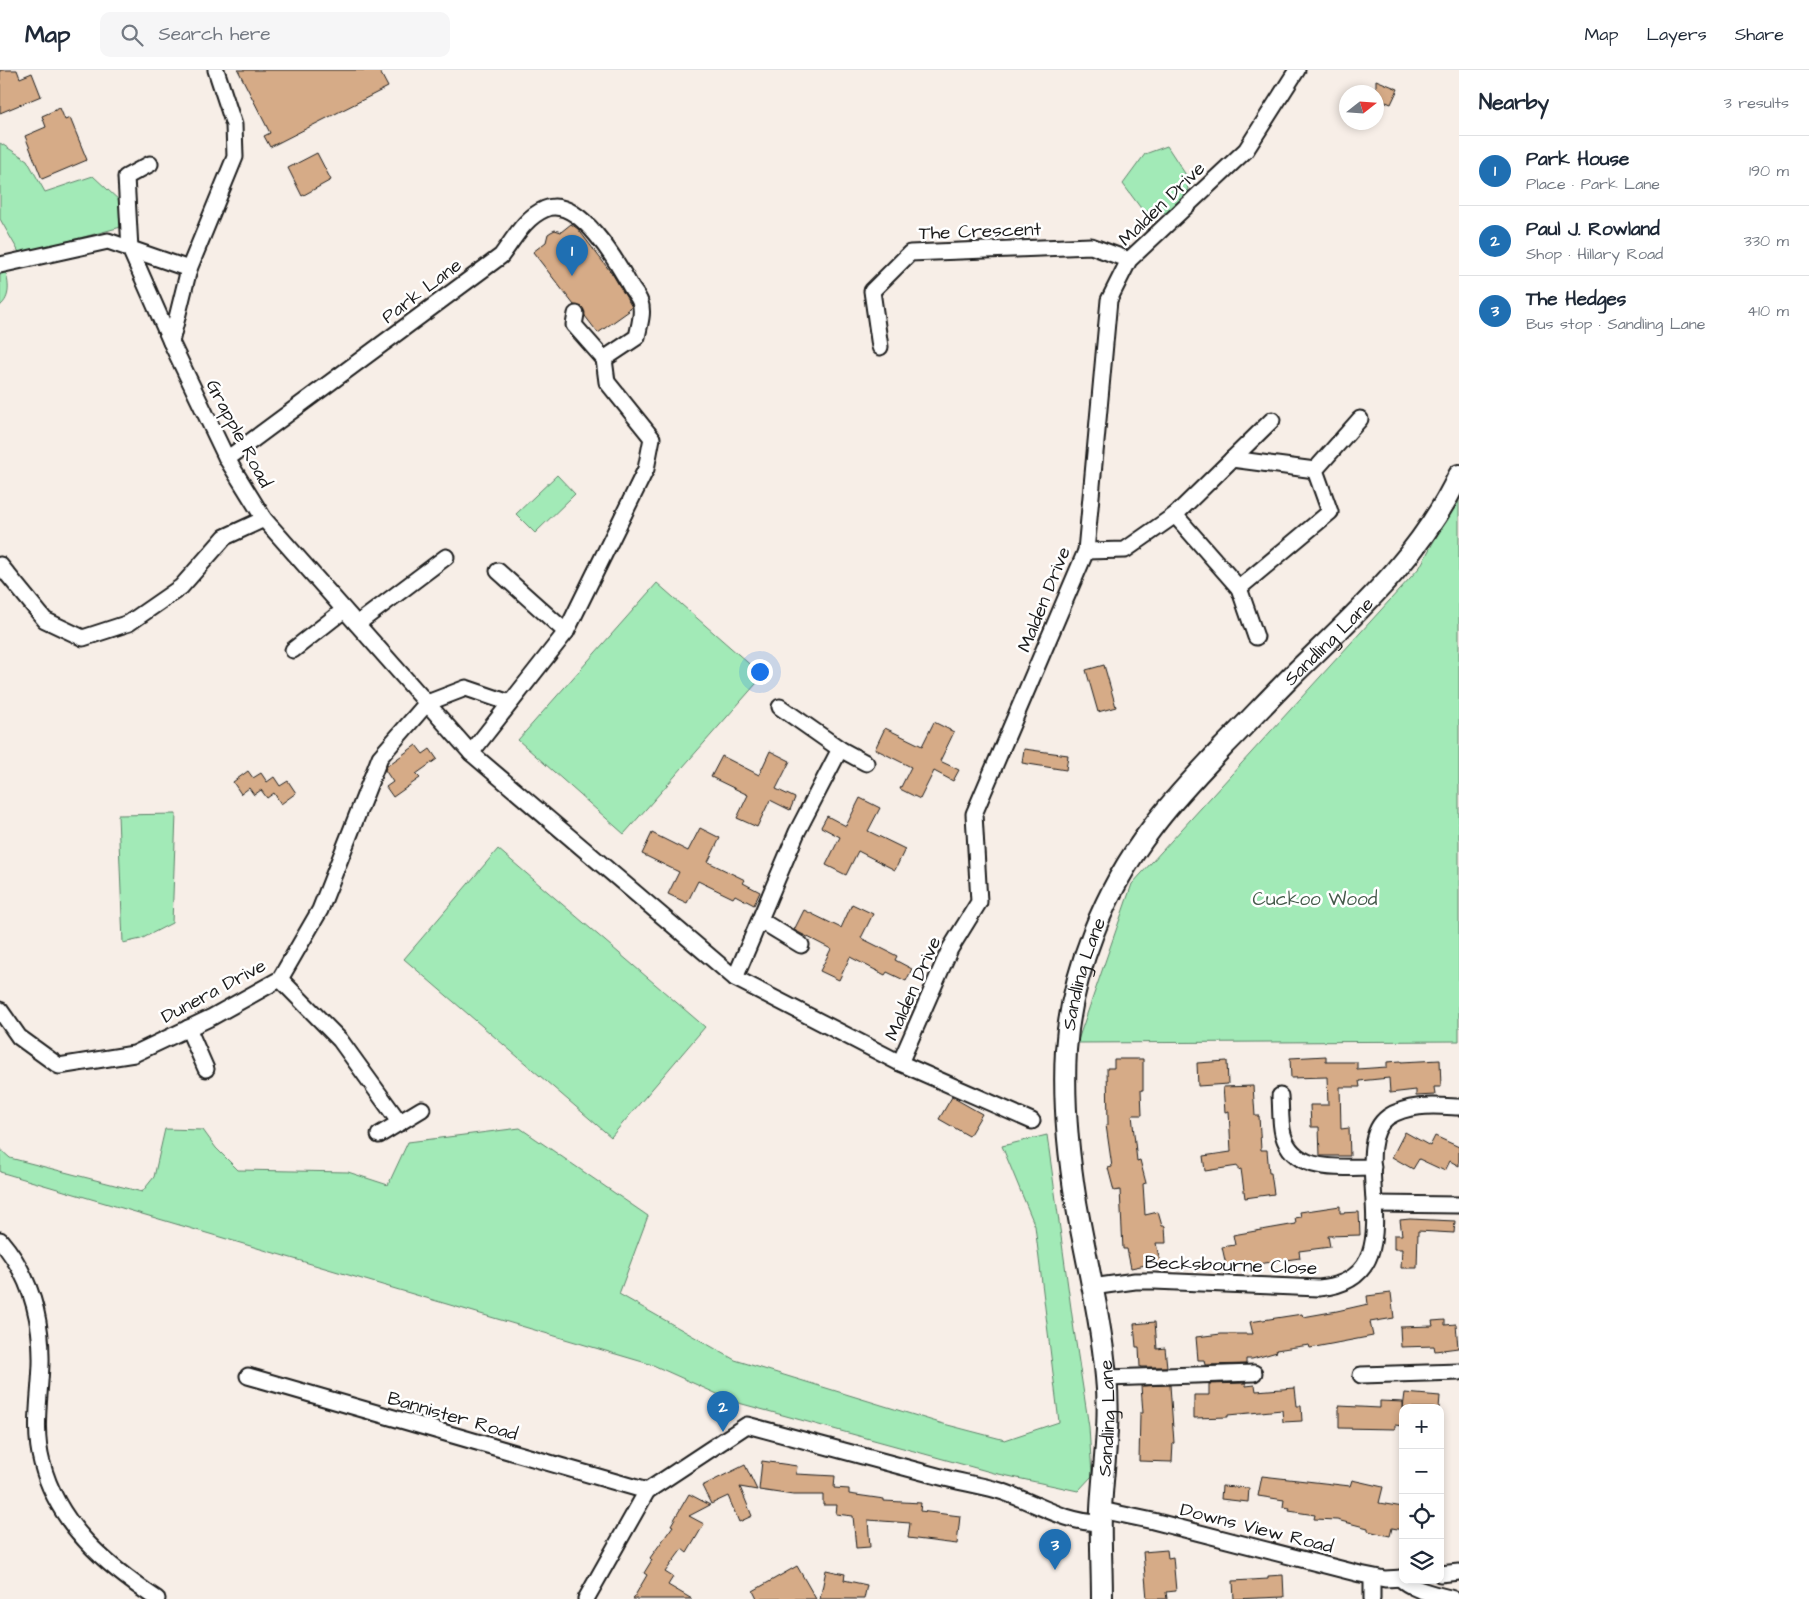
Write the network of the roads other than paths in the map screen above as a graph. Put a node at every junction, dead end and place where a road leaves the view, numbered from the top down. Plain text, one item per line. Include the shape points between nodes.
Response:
1 (216, 70) edge
2 (1297, 70) edge
3 (150, 164) dead end
4 (130, 249) junction
5 (1129, 260) junction
6 (0, 265) edge
7 (189, 269) junction
8 (576, 314) dead end
9 (171, 342) junction
10 (880, 347) dead end
11 (604, 359) junction
12 (1272, 420) dead end
13 (1360, 420) dead end
14 (227, 459) junction
15 (1232, 459) junction
16 (1315, 470) junction
17 (1459, 475) edge
18 (1175, 515) junction
19 (264, 519) junction
20 (1086, 551) junction
21 (446, 557) dead end
22 (0, 565) edge
23 (498, 571) dead end
24 (1239, 588) junction
25 (344, 610) junction
26 (357, 624) junction
27 (566, 632) junction
28 (1256, 637) dead end
29 (293, 650) dead end
30 (427, 703) junction
31 (510, 703) junction
32 (780, 707) dead end
33 (840, 749) junction
34 (471, 753) junction
35 (866, 763) dead end
36 (760, 920) junction
37 (801, 945) dead end
38 (735, 978) junction
39 (280, 979) junction
40 (0, 1010) edge
41 (188, 1028) junction
42 (900, 1063) junction
43 (206, 1070) dead end
44 (1280, 1096) dead end
45 (1459, 1106) edge
46 (422, 1109) dead end
47 (1032, 1121) dead end
48 (400, 1123) junction
49 (379, 1135) dead end
50 (1373, 1167) junction
51 (1375, 1204) junction
52 (1459, 1205) edge
53 (0, 1240) edge
54 (1092, 1287) junction
55 (1459, 1372) edge
56 (1254, 1373) dead end
57 (1361, 1375) dead end
58 (248, 1376) dead end
59 (1106, 1378) junction
60 (647, 1492) junction
61 (1101, 1516) junction
62 (1459, 1572) edge
63 (1444, 1574) edge
64 (1372, 1577) junction
65 (1399, 1578) edge
66 (1409, 1584) edge
67 (157, 1599) edge
68 (586, 1599) edge
69 (1102, 1599) edge
70 (1372, 1599) edge
71 (1453, 1599) edge

1 - 7 street via 234,125 235,157
2 - 5 street, Malden Drive via 1246,150
3 - 4 street via 126,177
4 - 6 street via 108,241
4 - 7 street
4 - 9 street, Grapple Road
5 - 10 street, The Crescent via 1091,246 910,253 872,291
5 - 20 street, Malden Drive via 1109,300
7 - 9 street
8 - 11 street via 574,325
9 - 14 street, Grapple Road
11 - 14 street, Park Lane via 637,336 640,302 623,271 584,220 565,208 546,208 524,223 501,256
11 - 27 street via 607,382 652,438 646,469
12 - 15 street
13 - 16 street
14 - 19 street, Grapple Road
15 - 16 street
15 - 18 street
16 - 24 street via 1330,512
17 - 54 street, Sandling Lane via 1419,543 1389,580 1191,781 1151,828 1114,886 1093,935 1074,995 1066,1048 1066,1125 1070,1162
18 - 20 street via 1125,550
18 - 24 street
19 - 22 street via 225,537 181,587 128,623 83,638 45,620
19 - 25 street, Grapple Road
20 - 42 street, Malden Drive via 974,814 979,902 950,949
21 - 26 street
23 - 27 street
24 - 28 street
25 - 26 street, Grapple Road
25 - 29 street
26 - 30 street, Grapple Road
27 - 31 street
30 - 31 street via 466,688
30 - 34 street, Grapple Road
30 - 39 street, Dunera Drive via 380,757 320,910
31 - 34 street
32 - 33 street
33 - 35 street
33 - 36 street via 797,832
34 - 38 street, Grapple Road
36 - 37 street
36 - 38 street
38 - 42 street, Grapple Road
39 - 41 street, Dunera Drive
39 - 48 street via 340,1040
40 - 41 street, Dunera Drive via 19,1037 59,1066 134,1054
41 - 43 street
42 - 47 street, Grapple Road
44 - 50 street via 1284,1136 1298,1158 1320,1166
45 - 50 street, Becksbourne Close via 1408,1108 1387,1118 1376,1132
46 - 48 street
48 - 49 street
50 - 51 street, Becksbourne Close
51 - 52 street
51 - 54 street, Becksbourne Close via 1373,1242 1368,1259 1356,1274 1334,1286 1135,1281
53 - 67 street via 24,1274 39,1325 41,1363 37,1413 42,1462 50,1486 62,1511 89,1546
54 - 59 street, Sandling Lane
55 - 57 street
56 - 59 street
58 - 60 street, Bannister Road
59 - 61 street, Sandling Lane via 1108,1421
60 - 61 street, Downs View Road via 747,1424 995,1489 1084,1523
60 - 68 street
61 - 64 street, Downs View Road via 1153,1521
61 - 69 street, Sandling Lane
62 - 63 street
64 - 65 street, Downs View Road
64 - 70 street
66 - 71 street

